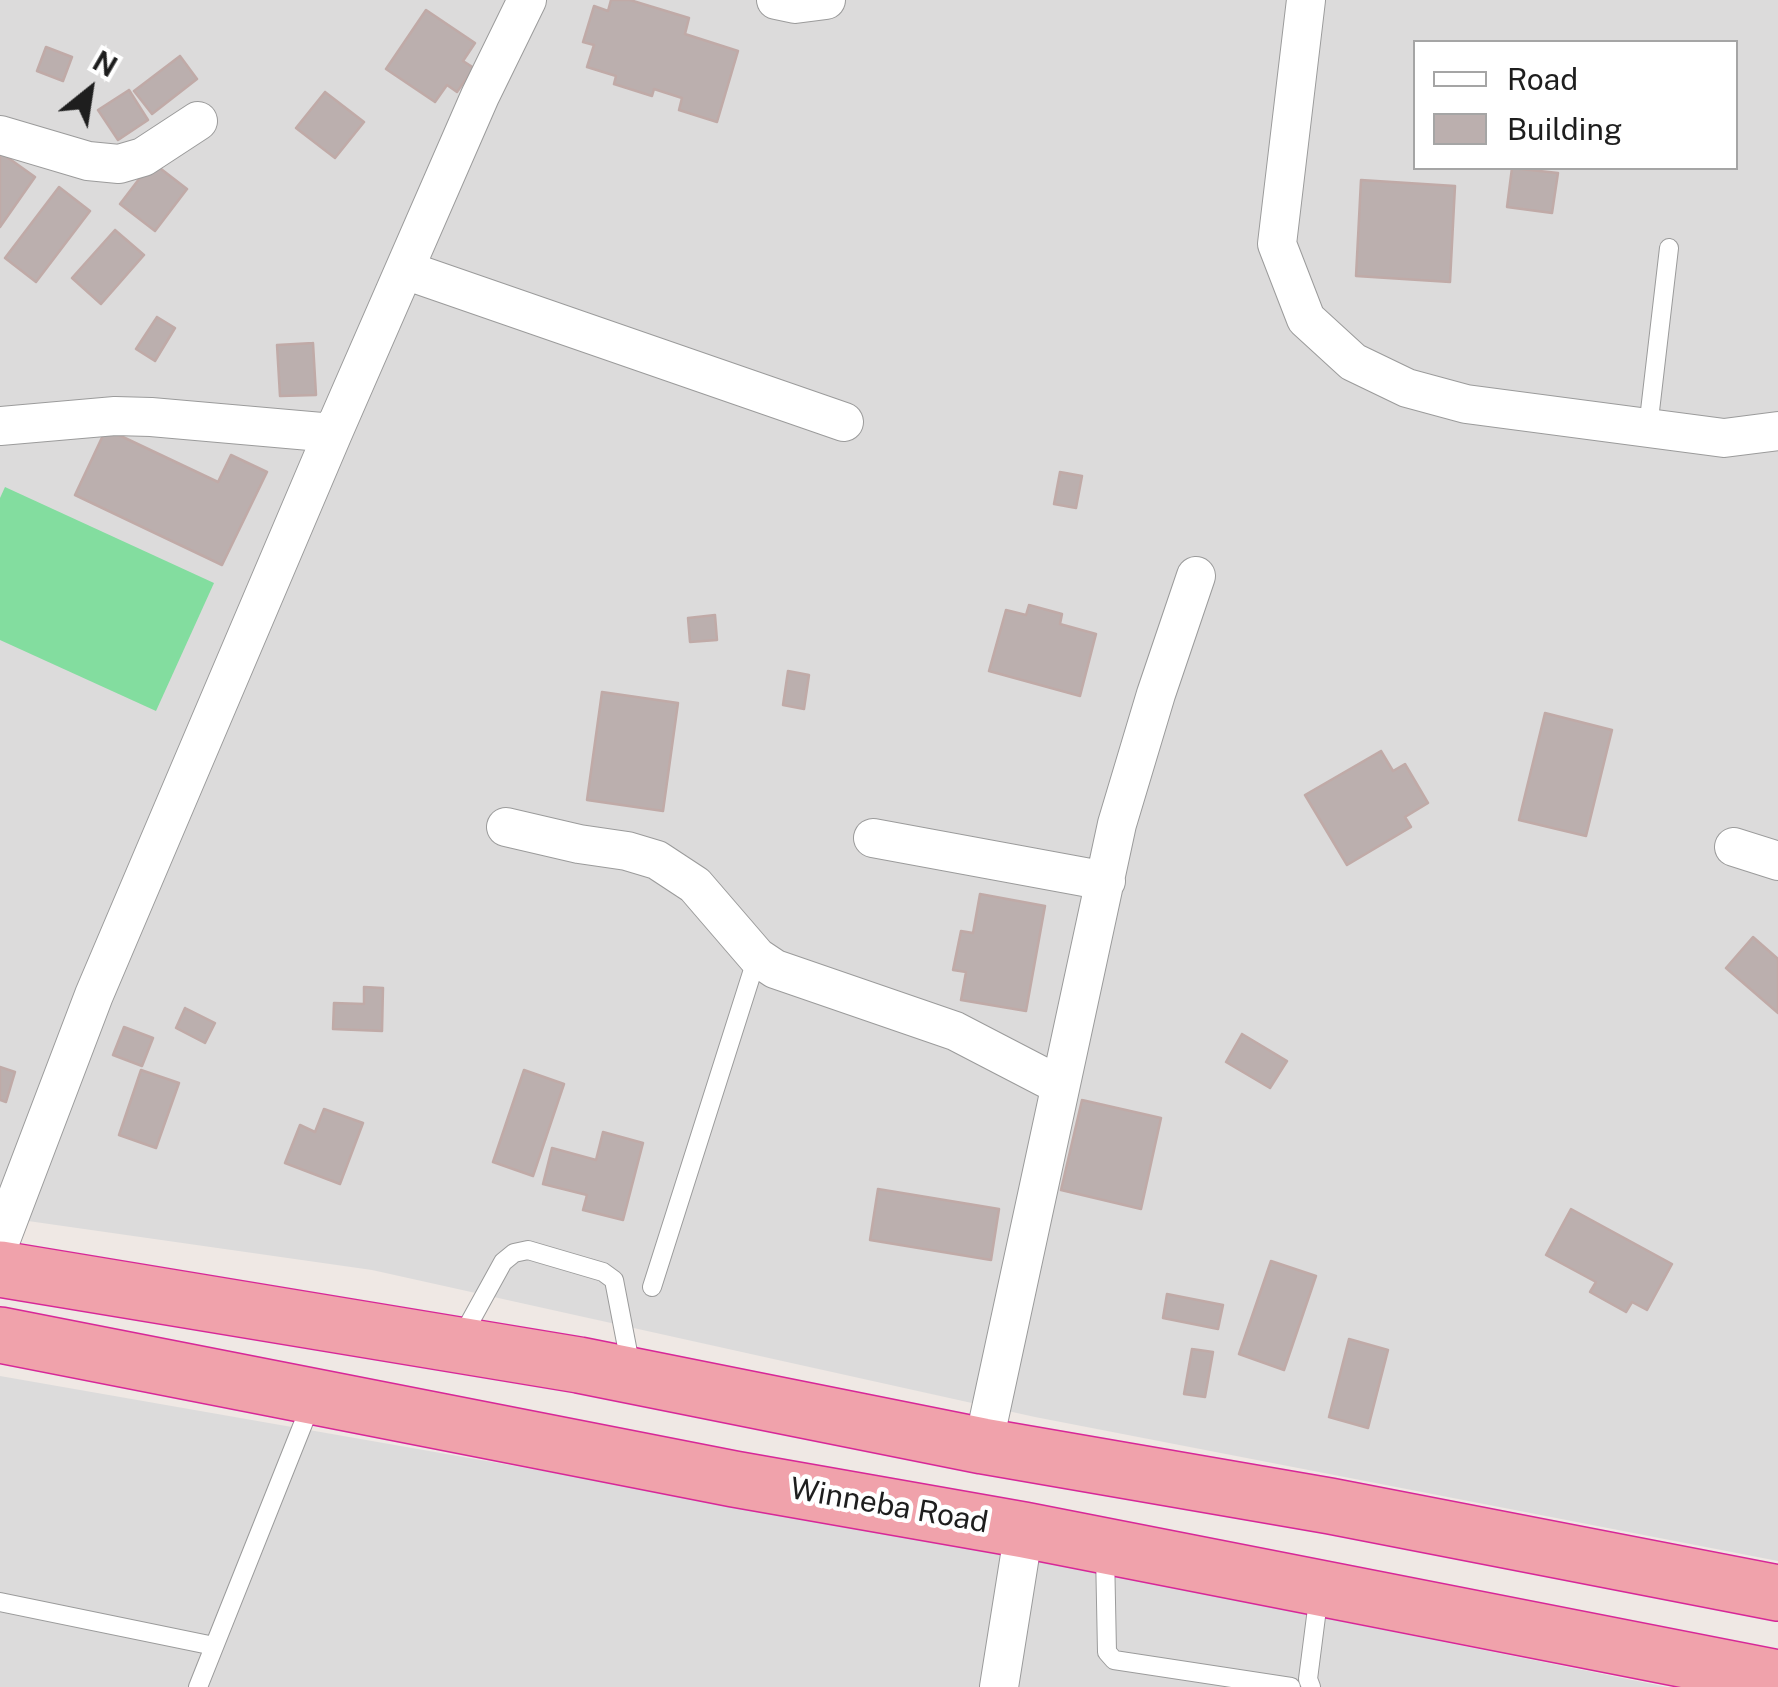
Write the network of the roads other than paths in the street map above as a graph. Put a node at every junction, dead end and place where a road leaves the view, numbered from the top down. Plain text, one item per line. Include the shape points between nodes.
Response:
1 (527, 0) edge
2 (776, 0) edge
3 (826, 0) edge
4 (1306, 0) edge
5 (198, 120) dead end
6 (0, 135) edge
7 (1669, 248) dead end
8 (406, 270) junction
9 (844, 422) dead end
10 (0, 426) edge
11 (1648, 428) junction
12 (1778, 431) edge
13 (333, 433) junction
14 (1196, 576) dead end
15 (506, 828) dead end
16 (873, 838) dead end
17 (1734, 848) dead end
18 (1778, 861) edge
19 (1106, 882) junction
20 (757, 957) junction
21 (1058, 1085) junction
22 (0, 1242) edge
23 (0, 1269) edge
24 (652, 1287) dead end
25 (0, 1334) edge
26 (457, 1345) junction
27 (579, 1365) junction
28 (632, 1376) junction
29 (314, 1396) junction
30 (983, 1446) junction
31 (585, 1449) junction
32 (1024, 1530) junction
33 (1104, 1546) junction
34 (1319, 1588) junction
35 (1778, 1593) edge
36 (0, 1602) edge
37 (214, 1646) junction
38 (1778, 1678) edge
39 (198, 1687) edge
40 (1000, 1687) edge
41 (1291, 1687) edge
42 (1311, 1687) edge

1 - 8 street
2 - 3 street
4 - 11 street via 1276,244 1306,319 1352,362 1407,388 1466,404
5 - 6 street via 142,157 119,164 88,162
7 - 11 lane
8 - 9 street
8 - 13 street
10 - 13 street via 115,416
11 - 12 street via 1724,438
13 - 22 street via 94,995
14 - 19 street via 1117,824
15 - 20 street via 657,860 695,885
16 - 19 street
17 - 18 street
19 - 21 street
20 - 21 street via 955,1031
20 - 24 lane
21 - 30 street
23 - 26 highway
25 - 29 highway, Winneba Road
26 - 27 highway
26 - 28 lane via 504,1262 528,1250 614,1280
27 - 28 highway
27 - 31 highway via 564,1410 573,1438
28 - 30 highway
29 - 31 highway, Winneba Road
29 - 37 lane
30 - 35 highway
31 - 32 highway, Winneba Road
32 - 33 highway, Winneba Road
32 - 40 street
33 - 34 highway, Winneba Road
33 - 41 lane via 1107,1652 1114,1660
34 - 38 highway, Winneba Road via 1688,1667
34 - 42 lane
36 - 37 lane
37 - 39 lane

